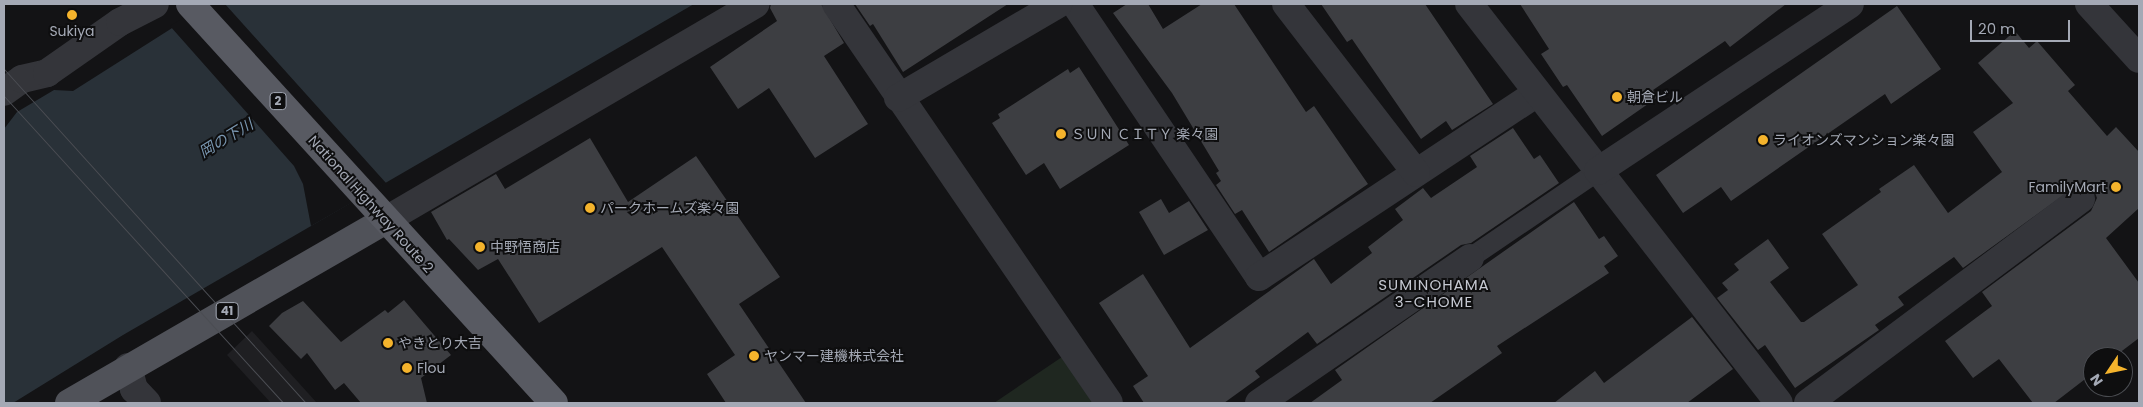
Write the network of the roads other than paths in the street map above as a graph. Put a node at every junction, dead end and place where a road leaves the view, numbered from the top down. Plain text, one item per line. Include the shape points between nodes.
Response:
1 (155, 4) edge
2 (755, 4) edge
3 (836, 4) edge
4 (1058, 4) edge
5 (1075, 4) edge
6 (1286, 4) edge
7 (1469, 4) edge
8 (1850, 4) edge
9 (2089, 4) edge
10 (191, 5) edge
11 (2139, 59) edge
12 (4, 92) edge
13 (1537, 92) junction
14 (898, 98) junction
15 (1598, 171) junction
16 (1416, 173) junction
17 (2081, 199) dead end
18 (386, 220) junction
19 (1470, 258) joint
20 (128, 367) junction
21 (69, 403) edge
22 (147, 403) edge
23 (554, 403) edge
24 (1109, 403) edge
25 (1259, 403) edge
26 (1779, 403) edge
27 (1808, 403) edge

1 - 12 street via 126,19 47,72 22,79
2 - 18 street
3 - 14 street
4 - 14 street
5 - 16 street via 1259,278
6 - 16 street
7 - 13 street
8 - 15 street
9 - 11 street
10 - 18 highway, National Highway Route 2 / 2
13 - 15 street
13 - 16 street
14 - 24 street
15 - 19 lane
15 - 26 street
17 - 27 street
18 - 20 main road, 41
18 - 23 highway, National Highway Route 2 / 2
19 - 25 street
20 - 21 main road, 41
20 - 22 street via 134,389

